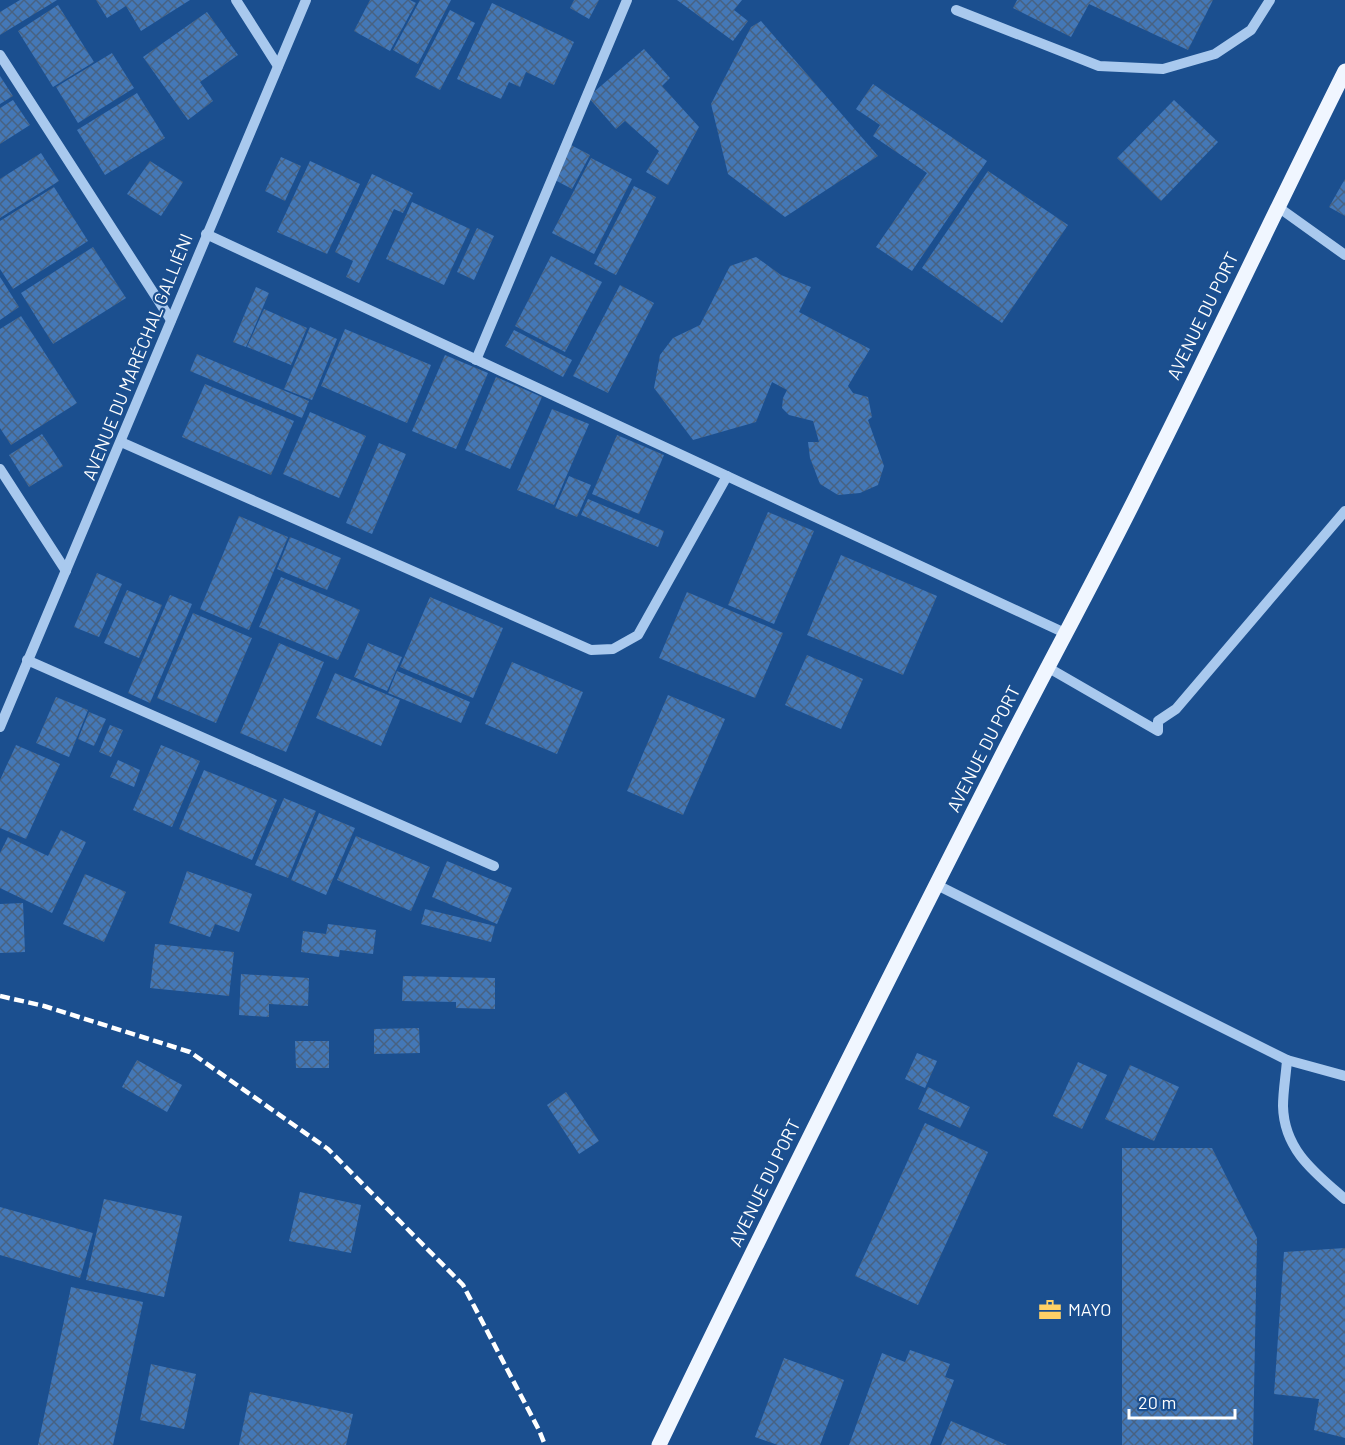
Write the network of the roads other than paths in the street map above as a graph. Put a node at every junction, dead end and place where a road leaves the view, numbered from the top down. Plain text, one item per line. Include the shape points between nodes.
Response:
1 (236, 0) edge
2 (306, 0) edge
3 (627, 0) edge
4 (1270, 0) edge
5 (956, 10) dead end
6 (0, 55) edge
7 (278, 66) junction
8 (1345, 71) edge
9 (1278, 207) junction
10 (206, 234) junction
11 (1345, 255) edge
12 (171, 320) junction
13 (476, 360) junction
14 (121, 442) junction
15 (0, 469) edge
16 (727, 476) junction
17 (1345, 511) edge
18 (66, 571) junction
19 (1067, 634) junction
20 (27, 660) junction
21 (1047, 668) junction
22 (0, 727) edge
23 (494, 866) dead end
24 (937, 885) junction
25 (1287, 1060) junction
26 (1345, 1076) edge
27 (1345, 1199) edge
28 (659, 1445) edge

1 - 7 street
2 - 7 street, AVENUE DU MARÉCHAL GALLIÉNI
3 - 13 street
4 - 5 street via 1251,30 1215,54 1163,69 1100,66
6 - 12 street
7 - 10 street, AVENUE DU MARÉCHAL GALLIÉNI
8 - 9 main road, AVENUE DU PORT
9 - 11 street
9 - 19 main road, AVENUE DU PORT
10 - 12 street, AVENUE DU MARÉCHAL GALLIÉNI
10 - 13 street
12 - 14 street, AVENUE DU MARÉCHAL GALLIÉNI
13 - 16 street
14 - 16 street via 591,650 613,650 638,635
14 - 18 street, AVENUE DU MARÉCHAL GALLIÉNI
15 - 18 street
16 - 19 street
17 - 21 street via 1176,709 1158,721 1158,731
18 - 20 street, AVENUE DU MARÉCHAL GALLIÉNI
19 - 21 main road, AVENUE DU PORT
20 - 22 street, AVENUE DU MARÉCHAL GALLIÉNI
20 - 23 street
21 - 24 main road, AVENUE DU PORT
24 - 25 street
24 - 28 main road, AVENUE DU PORT via 780,1193
25 - 26 street
25 - 27 street via 1283,1107 1286,1129 1298,1156

